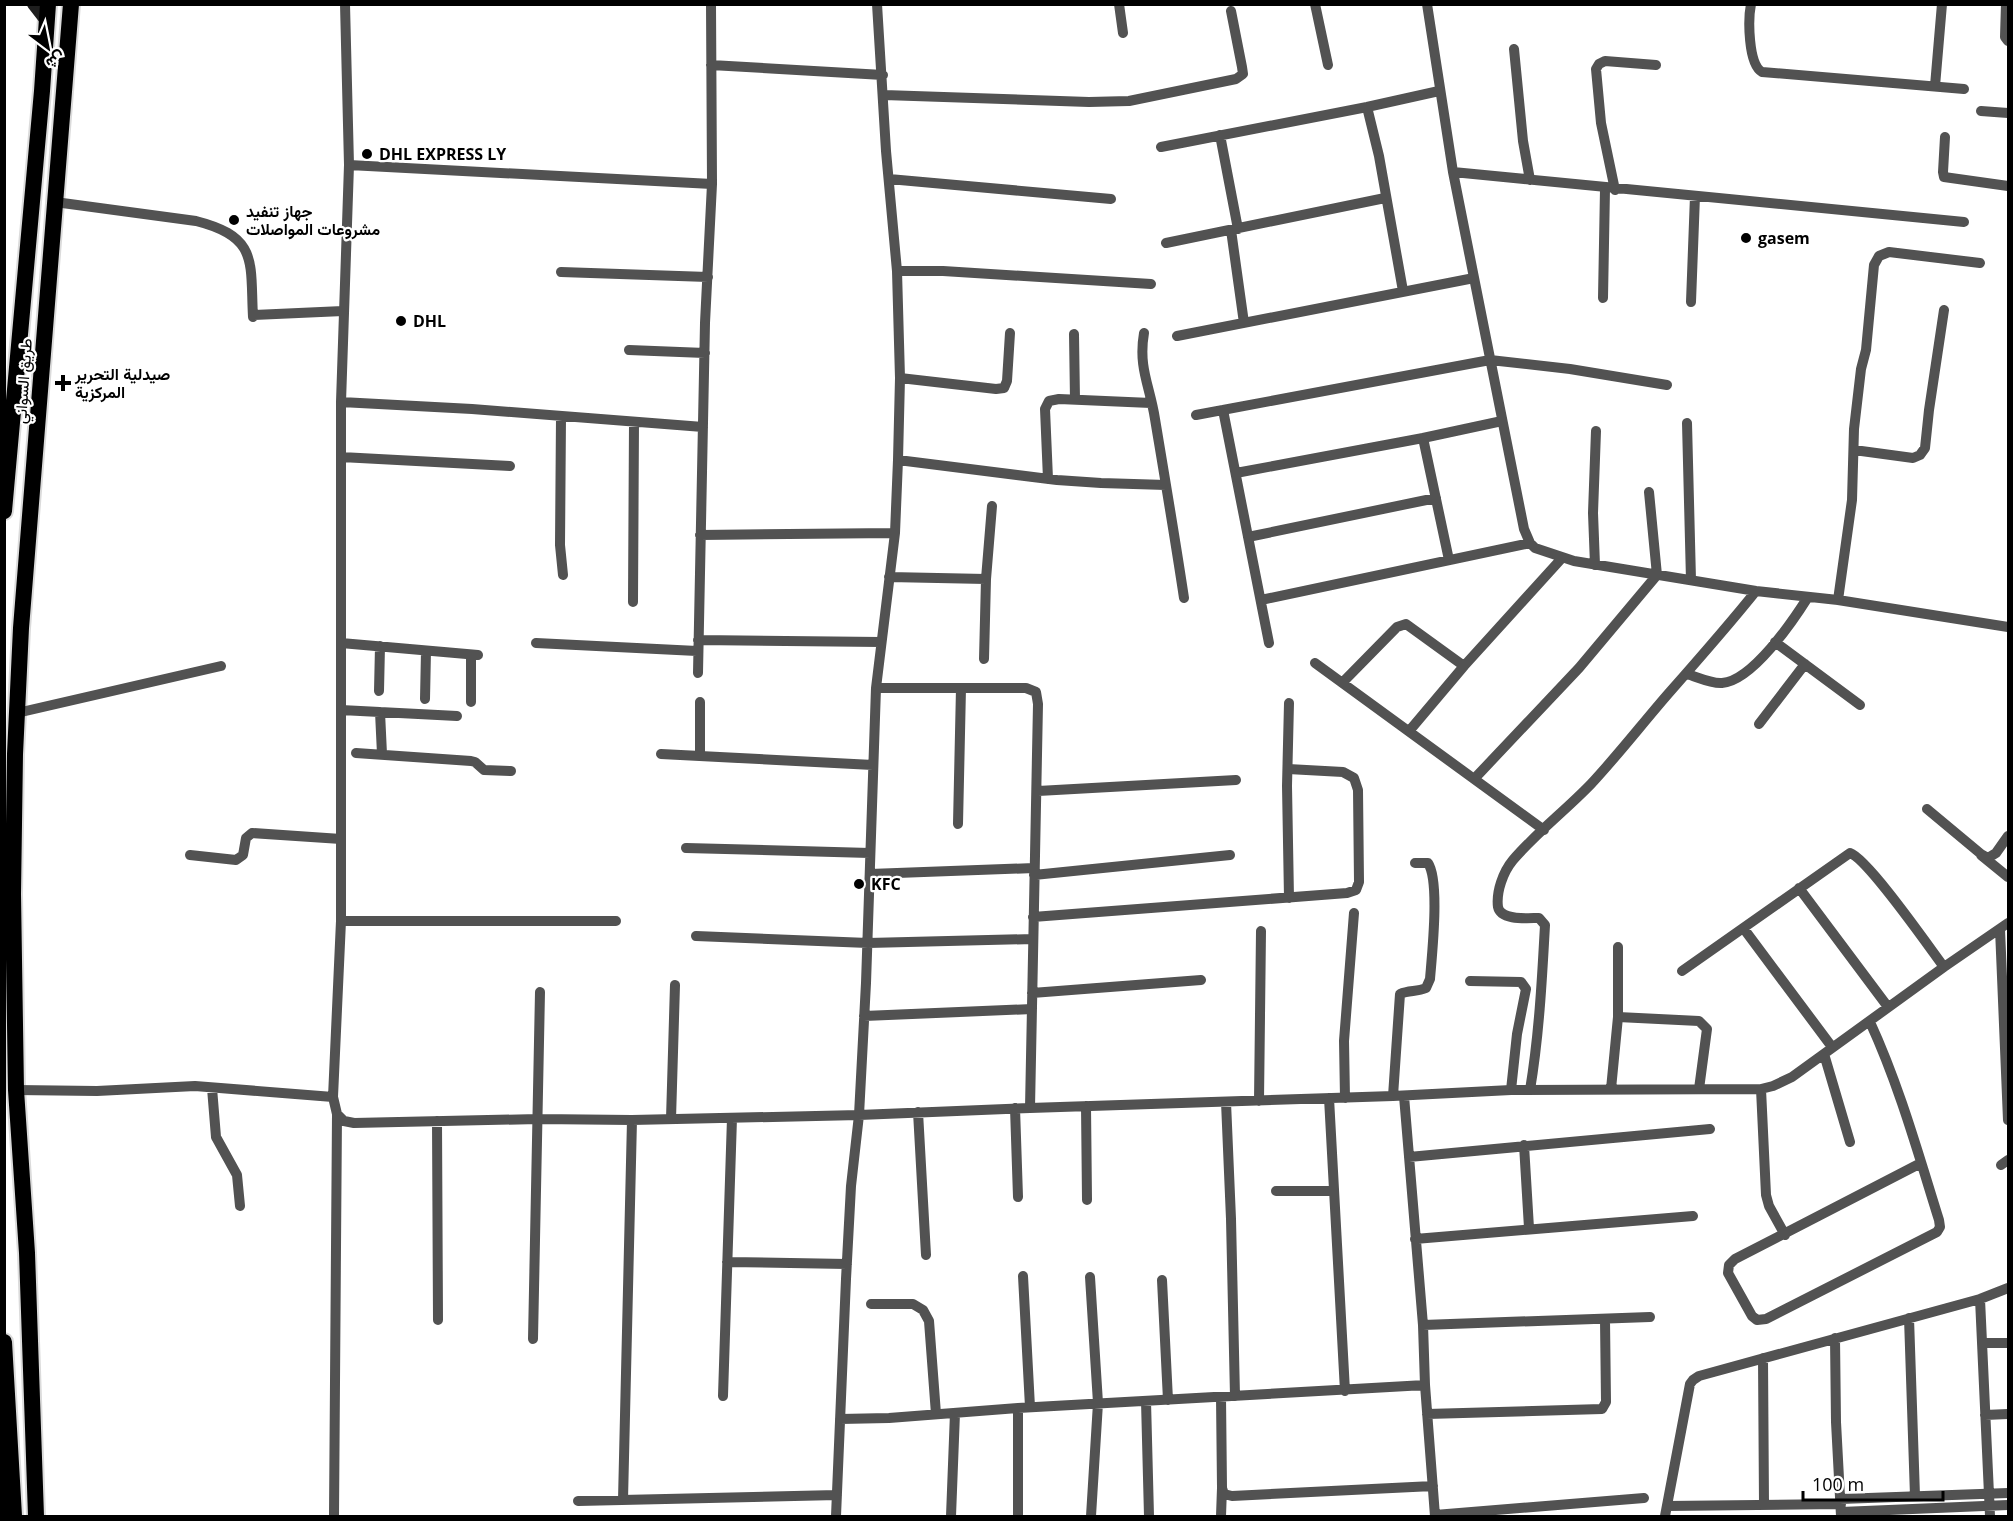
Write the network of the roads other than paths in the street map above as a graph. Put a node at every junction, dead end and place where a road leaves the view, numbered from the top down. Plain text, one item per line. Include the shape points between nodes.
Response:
1 (33, 4) edge
2 (48, 4) edge
3 (71, 4) edge
4 (345, 4) edge
5 (711, 4) edge
6 (877, 4) edge
7 (1119, 4) edge
8 (1315, 4) edge
9 (1427, 4) edge
10 (1751, 4) edge
11 (1942, 4) edge
12 (2006, 4) edge
13 (1231, 11) dead end
14 (46, 22) junction
15 (1123, 33) dead end
16 (2008, 41) edge
17 (1514, 49) dead end
18 (711, 65) junction
19 (1328, 65) dead end
20 (1656, 65) dead end
21 (883, 75) junction
22 (1935, 86) junction
23 (1964, 89) dead end
24 (1439, 91) junction
25 (884, 95) junction
26 (1367, 107) junction
27 (1981, 111) dead end
28 (2008, 113) edge
29 (1220, 135) junction
30 (1946, 137) dead end
31 (1161, 147) dead end
32 (349, 165) junction
33 (1453, 172) junction
34 (889, 178) junction
35 (1530, 180) junction
36 (712, 184) junction
37 (2008, 186) edge
38 (1610, 189) junction
39 (1695, 196) junction
40 (1385, 198) junction
41 (1111, 199) dead end
42 (55, 202) junction
43 (1964, 222) dead end
44 (1235, 230) junction
45 (1166, 243) dead end
46 (1980, 262) dead end
47 (897, 271) junction
48 (561, 272) dead end
49 (708, 277) junction
50 (1474, 278) junction
51 (1151, 284) dead end
52 (1403, 291) junction
53 (1603, 298) dead end
54 (1692, 302) dead end
55 (1944, 310) dead end
56 (343, 311) junction
57 (1244, 322) junction
58 (1010, 333) dead end
59 (1144, 333) dead end
60 (1074, 334) dead end
61 (1177, 336) dead end
62 (629, 350) dead end
63 (705, 353) junction
64 (1490, 360) junction
65 (900, 378) junction
66 (1667, 385) dead end
67 (1075, 400) junction
68 (341, 402) junction
69 (1151, 403) junction
70 (1223, 410) junction
71 (1196, 415) dead end
72 (561, 417) junction
73 (1502, 421) junction
74 (634, 422) junction
75 (1687, 423) dead end
76 (703, 427) junction
77 (1596, 431) dead end
78 (1423, 438) junction
79 (1854, 450) junction
80 (341, 457) junction
81 (898, 460) junction
82 (510, 466) dead end
83 (1236, 473) junction
84 (1048, 478) junction
85 (1166, 484) junction
86 (1649, 492) dead end
87 (1436, 498) junction
88 (992, 506) dead end
89 (4, 511) edge
90 (895, 533) junction
91 (700, 535) junction
92 (1248, 537) junction
93 (1530, 543) junction
94 (1563, 558) junction
95 (1449, 560) junction
96 (1595, 565) junction
97 (563, 575) dead end
98 (1658, 575) junction
99 (889, 577) junction
100 (986, 579) junction
101 (1691, 580) junction
102 (1756, 591) junction
103 (1808, 597) junction
104 (1184, 598) dead end
105 (1261, 600) junction
106 (1838, 600) junction
107 (633, 602) dead end
108 (2008, 627) edge
109 (881, 642) junction
110 (1776, 642) junction
111 (341, 643) junction
112 (536, 643) dead end
113 (1269, 643) dead end
114 (697, 645) junction
115 (380, 646) junction
116 (426, 651) junction
117 (984, 659) dead end
118 (1316, 663) dead end
119 (1805, 664) junction
120 (221, 666) dead end
121 (1464, 666) junction
122 (698, 674) dead end
123 (1687, 674) junction
124 (1342, 682) junction
125 (876, 688) junction
126 (961, 688) junction
127 (380, 691) dead end
128 (425, 699) dead end
129 (471, 702) dead end
130 (700, 702) dead end
131 (1289, 703) dead end
132 (1860, 705) dead end
133 (340, 710) junction
134 (17, 712) junction
135 (380, 712) junction
136 (458, 716) dead end
137 (1759, 724) dead end
138 (1410, 730) junction
139 (356, 753) dead end
140 (382, 753) junction
141 (661, 754) dead end
142 (700, 756) junction
143 (873, 765) junction
144 (1288, 769) junction
145 (511, 771) dead end
146 (1475, 778) junction
147 (1236, 780) dead end
148 (1038, 791) junction
149 (1927, 809) dead end
150 (958, 824) dead end
151 (1544, 830) junction
152 (2008, 836) edge
153 (341, 839) junction
154 (686, 848) dead end
155 (870, 853) junction
156 (190, 855) dead end
157 (1230, 855) dead end
158 (1981, 855) junction
159 (1415, 863) dead end
160 (1034, 872) junction
161 (870, 874) junction
162 (2008, 877) edge
163 (1799, 888) junction
164 (9, 897) edge
165 (1289, 898) junction
166 (1354, 913) dead end
167 (1033, 917) junction
168 (341, 921) junction
169 (616, 921) dead end
170 (2004, 926) edge
171 (9, 927) edge
172 (1744, 929) junction
173 (1261, 931) dead end
174 (696, 936) dead end
175 (1033, 939) junction
176 (868, 943) junction
177 (1618, 947) dead end
178 (1944, 967) junction
179 (1682, 970) dead end
180 (1201, 980) dead end
181 (1470, 981) dead end
182 (675, 985) dead end
183 (540, 992) dead end
184 (1032, 993) junction
185 (1888, 1007) junction
186 (1032, 1008) junction
187 (864, 1016) junction
188 (1618, 1017) junction
189 (1870, 1022) junction
190 (1828, 1050) junction
191 (212, 1088) junction
192 (1611, 1089) junction
193 (1700, 1089) junction
194 (1761, 1089) junction
195 (16, 1090) junction
196 (1511, 1090) junction
197 (1530, 1090) junction
198 (1398, 1096) junction
199 (333, 1097) junction
200 (1329, 1098) junction
201 (1345, 1098) junction
202 (1259, 1101) junction
203 (1226, 1102) junction
204 (1086, 1106) junction
205 (1015, 1108) junction
206 (1030, 1108) junction
207 (918, 1112) junction
208 (336, 1114) junction
209 (859, 1115) junction
210 (732, 1118) junction
211 (538, 1119) junction
212 (671, 1119) junction
213 (632, 1120) junction
214 (2008, 1120) edge
215 (437, 1121) junction
216 (1710, 1130) dead end
217 (1850, 1142) dead end
218 (1524, 1145) junction
219 (1409, 1157) junction
220 (1921, 1163) junction
221 (1276, 1191) dead end
222 (1334, 1191) junction
223 (1018, 1197) dead end
224 (1088, 1200) dead end
225 (240, 1206) dead end
226 (1693, 1216) dead end
227 (1529, 1228) junction
228 (1785, 1235) junction
229 (1415, 1239) junction
230 (927, 1255) dead end
231 (727, 1262) junction
232 (847, 1264) junction
233 (1023, 1276) dead end
234 (1090, 1277) dead end
235 (1162, 1280) dead end
236 (2008, 1288) edge
237 (1980, 1299) junction
238 (872, 1304) dead end
239 (1650, 1317) dead end
240 (1909, 1318) junction
241 (438, 1320) dead end
242 (1605, 1320) junction
243 (1423, 1325) junction
244 (1835, 1338) junction
245 (533, 1339) dead end
246 (4, 1342) edge
247 (2008, 1342) edge
248 (1982, 1343) junction
249 (1763, 1358) junction
250 (1425, 1385) junction
251 (1345, 1390) junction
252 (723, 1396) dead end
253 (1235, 1396) junction
254 (1221, 1397) junction
255 (1168, 1400) junction
256 (1146, 1401) junction
257 (1098, 1403) junction
258 (1030, 1407) junction
259 (1018, 1408) junction
260 (955, 1413) junction
261 (936, 1414) junction
262 (1427, 1414) junction
263 (1985, 1414) junction
264 (2008, 1414) edge
265 (840, 1419) junction
266 (1433, 1486) junction
267 (1222, 1488) junction
268 (2008, 1493) edge
269 (1989, 1494) junction
270 (837, 1495) junction
271 (1915, 1496) junction
272 (1644, 1498) dead end
273 (623, 1500) junction
274 (578, 1501) dead end
275 (2008, 1505) edge
276 (1764, 1506) junction
277 (1841, 1508) edge
278 (1666, 1511) edge
279 (1989, 1511) edge
280 (1915, 1513) edge
281 (14, 1516) edge
282 (36, 1516) edge
283 (334, 1516) edge
284 (836, 1516) edge
285 (951, 1516) edge
286 (1018, 1516) edge
287 (1091, 1516) edge
288 (1149, 1516) edge
289 (1221, 1516) edge
290 (1435, 1516) edge

1 - 14 main road
2 - 14 highway, طريق السواني
3 - 42 highway, طريق السواني
4 - 32 street
5 - 18 street
6 - 21 street
7 - 15 street
8 - 19 street
9 - 24 street
10 - 22 street via 1752,53 1762,72
11 - 22 street
12 - 16 street
13 - 25 street via 1242,68 1236,79 1128,101
14 - 89 highway, طريق السواني
17 - 35 street
18 - 21 street
18 - 36 street
20 - 38 street via 1605,61 1596,69
21 - 25 street
22 - 23 street
24 - 26 street
24 - 33 street
25 - 34 street
26 - 29 street
26 - 40 street
27 - 28 street
29 - 31 street
29 - 44 street
30 - 37 street via 1944,177
32 - 36 street
32 - 56 street
33 - 35 street
33 - 50 street
34 - 41 street
34 - 47 street
35 - 38 street
36 - 49 street
38 - 39 street
38 - 53 street
39 - 43 street
39 - 54 street
40 - 44 street
40 - 52 street
42 - 56 street via 196,221 233,236 250,261 253,316
42 - 134 highway, طريق السواني
44 - 45 street
44 - 57 street
46 - 79 street via 1889,252 1879,256 1874,265
47 - 51 street
47 - 65 street
48 - 49 street
49 - 63 street
50 - 52 street
50 - 64 street
52 - 57 street
55 - 79 street via 1925,448 1913,458
56 - 68 street
57 - 61 street
58 - 65 street via 1004,388
59 - 69 street via 1142,368
60 - 67 street
62 - 63 street
63 - 76 street
64 - 66 street
64 - 70 street
64 - 73 street
65 - 81 street
67 - 69 street
67 - 84 street via 1048,401 1045,409
68 - 72 street
68 - 80 street
69 - 85 street
70 - 71 street
70 - 83 street
72 - 74 street
72 - 97 street
73 - 78 street
73 - 93 street
74 - 76 street
74 - 107 street
75 - 101 street
76 - 91 street
77 - 96 street
78 - 83 street
78 - 87 street
79 - 106 street via 1852,500
80 - 82 street
80 - 111 street
81 - 84 street
81 - 90 street
83 - 92 street
84 - 85 street
85 - 104 street
86 - 98 street
87 - 92 street
87 - 95 street
88 - 100 street
90 - 91 street
90 - 99 street
91 - 114 street
92 - 105 street
93 - 94 street
93 - 95 street
94 - 96 street
94 - 121 street
95 - 105 street
96 - 98 street
98 - 101 street
98 - 146 street via 1579,668
99 - 100 street
99 - 109 street
100 - 117 street
101 - 102 street
102 - 103 street
102 - 123 street
103 - 106 street
103 - 110 street
105 - 113 street
106 - 108 street
109 - 114 street
109 - 125 street
110 - 119 street
110 - 123 street via 1737,679 1720,684
111 - 115 street
111 - 133 street
112 - 114 street
114 - 122 street
115 - 116 street
115 - 127 street
116 - 128 street
116 - 129 street via 475,655
118 - 124 street
119 - 132 street
119 - 137 street
120 - 134 street
121 - 124 street via 1406,624 1397,627
121 - 138 street
123 - 151 street via 1616,757
124 - 138 street
125 - 126 street
125 - 143 street
126 - 148 street via 1026,688 1036,692
126 - 150 street
130 - 142 street
131 - 144 street
133 - 135 street
133 - 153 street
134 - 164 highway, طريق السواني
135 - 136 street
135 - 140 street
138 - 146 street
139 - 140 street
140 - 145 street via 471,761 484,770
141 - 142 street
142 - 143 street
143 - 155 street
144 - 165 street
144 - 165 street via 1343,772 1354,778 1358,790 1359,882 1356,890 1347,893
146 - 151 street
147 - 148 street
148 - 160 street
149 - 158 street
151 - 197 street via 1511,862 1501,880 1498,908 1508,917 1539,918 1545,925
152 - 158 street via 1992,856
153 - 156 street via 252,833 246,837 243,855 236,860
153 - 168 street
154 - 155 street
155 - 161 street
157 - 160 street
158 - 162 street
159 - 198 street via 1428,863 1432,869 1430,979 1426,988 1400,994
160 - 161 street
160 - 167 street
161 - 176 street
163 - 172 street
163 - 178 street via 1846,855 1855,855 1890,894
163 - 185 street
164 - 171 highway, طريق السواني
165 - 167 street
166 - 201 street via 1345,1010
167 - 175 street
168 - 169 street
168 - 199 street
170 - 178 street
170 - 214 street
171 - 195 highway, طريق السواني
172 - 179 street
172 - 190 street
173 - 202 street
174 - 176 street
175 - 176 street
175 - 184 street
176 - 187 street
177 - 188 street
178 - 185 street
180 - 184 street
181 - 196 street via 1514,981 1521,982 1526,989
182 - 212 street
183 - 211 street
184 - 186 street
185 - 189 street
186 - 187 street
186 - 206 street
187 - 209 street
188 - 192 street
188 - 193 street via 1698,1022 1707,1029
189 - 190 street
189 - 220 street
190 - 194 street via 1792,1077
190 - 217 street
191 - 195 street
191 - 199 street
191 - 225 street via 216,1137 237,1174
192 - 193 street
192 - 197 street
193 - 194 street
194 - 228 street via 1766,1195
195 - 282 highway, طريق السواني via 27,1253
196 - 197 street
196 - 198 street
198 - 201 street
198 - 219 street
199 - 208 street
200 - 201 street
200 - 202 street
200 - 222 street
202 - 203 street
203 - 204 street
203 - 253 street
204 - 206 street
204 - 224 street
205 - 206 street
205 - 207 street
205 - 223 street
207 - 209 street
207 - 230 street
208 - 215 street via 354,1123
208 - 283 street
209 - 210 street
209 - 232 street
210 - 212 street
210 - 231 street
211 - 213 street
211 - 215 street
211 - 245 street
212 - 213 street
213 - 273 street
215 - 241 street
216 - 218 street
218 - 219 street
218 - 227 street
219 - 229 street
220 - 228 street
220 - 228 street via 1939,1220 1937,1232 1766,1319 1757,1320 1728,1273 1729,1265
221 - 222 street
222 - 251 street
226 - 227 street
227 - 229 street
229 - 243 street
231 - 232 street
231 - 252 street
232 - 265 street
233 - 258 street
234 - 257 street
235 - 255 street
236 - 237 street
237 - 240 street
237 - 248 street
238 - 261 street via 913,1304 929,1321
239 - 242 street
240 - 244 street
240 - 271 street
242 - 243 street
242 - 262 street via 1606,1402 1602,1409
243 - 250 street
244 - 249 street
244 - 277 street
246 - 281 highway
247 - 248 street
248 - 263 street
249 - 276 street
249 - 278 street via 1699,1376 1690,1384
250 - 251 street
250 - 262 street
251 - 253 street
253 - 254 street
254 - 255 street
254 - 267 street
255 - 256 street
256 - 257 street
256 - 288 street
257 - 258 street
257 - 287 street
258 - 259 street
259 - 260 street
259 - 286 street
260 - 261 street
260 - 285 street
261 - 265 street
262 - 266 street
263 - 264 street
263 - 269 street
265 - 270 street
266 - 267 street via 1232,1497 1224,1494
266 - 290 street
267 - 289 street
268 - 269 street
269 - 271 street
269 - 279 street
270 - 273 street
270 - 284 street
271 - 277 street
272 - 290 street
273 - 274 street
275 - 279 street
276 - 277 street
276 - 278 street
277 - 280 street
279 - 280 street

